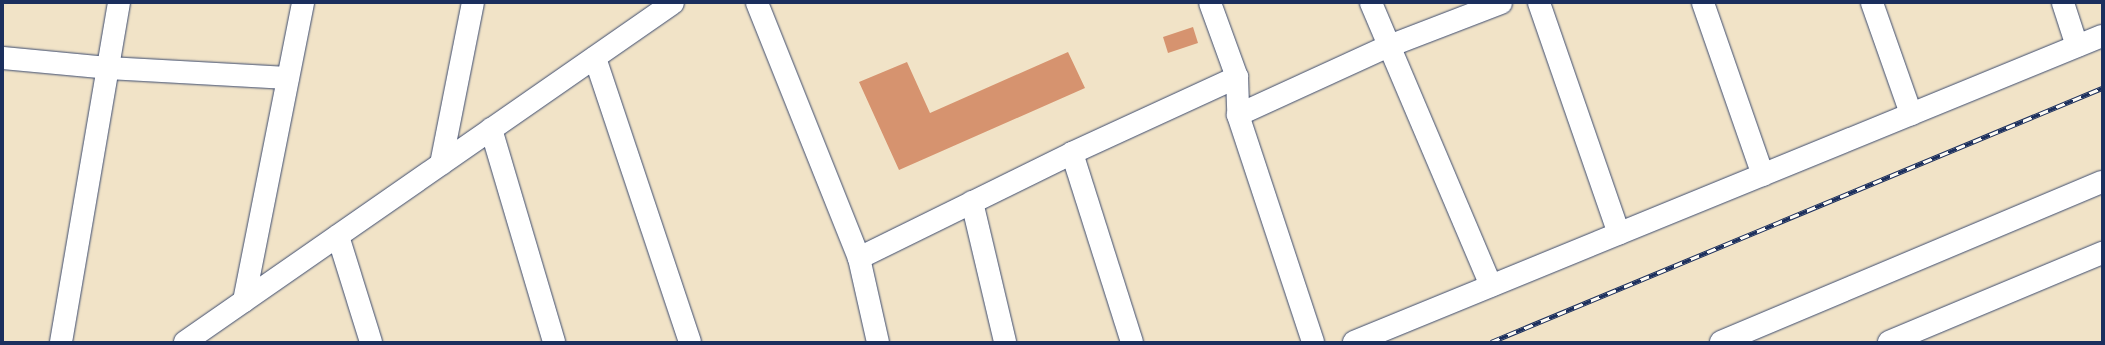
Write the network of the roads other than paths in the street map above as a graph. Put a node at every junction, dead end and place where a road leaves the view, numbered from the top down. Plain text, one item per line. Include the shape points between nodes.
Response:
1 (119, 3) edge
2 (303, 3) edge
3 (473, 3) edge
4 (673, 3) edge
5 (757, 3) edge
6 (1210, 3) edge
7 (1371, 3) edge
8 (1501, 3) edge
9 (1539, 3) edge
10 (1703, 3) edge
11 (1872, 3) edge
12 (2063, 3) edge
13 (2102, 36) edge
14 (1389, 46) junction
15 (2077, 46) junction
16 (3, 58) edge
17 (594, 58) junction
18 (108, 68) junction
19 (1237, 77) junction
20 (288, 78) junction
21 (1911, 114) junction
22 (1238, 115) junction
23 (492, 129) junction
24 (1072, 153) junction
25 (441, 164) junction
26 (1763, 175) junction
27 (2102, 182) edge
28 (972, 202) junction
29 (1619, 234) junction
30 (338, 236) junction
31 (2102, 253) edge
32 (860, 258) junction
33 (1491, 286) junction
34 (244, 301) junction
35 (61, 342) edge
36 (185, 342) edge
37 (371, 342) edge
38 (554, 342) edge
39 (690, 342) edge
40 (878, 342) edge
41 (1005, 342) edge
42 (1132, 342) edge
43 (1313, 342) edge
44 (1354, 342) edge
45 (1721, 342) edge
46 (1889, 342) edge

1 - 18 street
2 - 20 street
3 - 25 street
4 - 17 street
5 - 32 street
6 - 19 street
7 - 14 street
8 - 14 street
9 - 29 street
10 - 26 street
11 - 21 street
12 - 15 street
13 - 15 street
14 - 22 street
14 - 33 street
15 - 21 street
16 - 18 street
17 - 23 street
17 - 39 street
18 - 20 street
18 - 35 street
19 - 22 street
19 - 24 street
20 - 34 street
21 - 26 street
22 - 43 street
23 - 25 street
23 - 38 street
24 - 28 street
24 - 42 street
25 - 30 street
26 - 29 street
27 - 45 street
28 - 32 street
28 - 41 street
29 - 33 street
30 - 34 street
30 - 37 street
31 - 46 street
32 - 40 street
33 - 44 street
34 - 36 street

